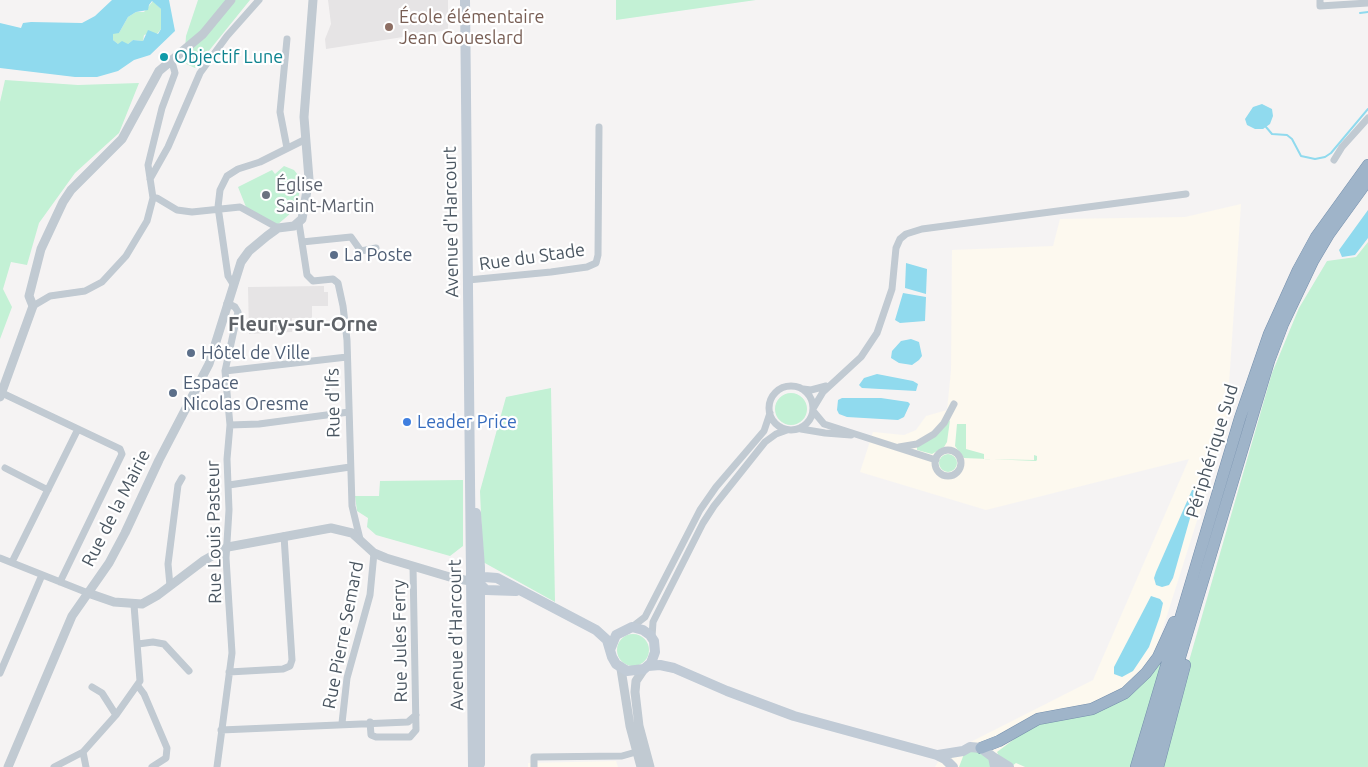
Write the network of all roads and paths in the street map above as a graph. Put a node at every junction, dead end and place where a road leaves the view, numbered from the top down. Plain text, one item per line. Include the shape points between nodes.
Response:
1 (231, 0) edge
2 (259, 0) edge
3 (313, 0) edge
4 (465, 0) edge
5 (1320, 0) edge
6 (1368, 3) edge
7 (287, 39) dead end
8 (172, 62) junction
9 (1368, 118) edge
10 (599, 127) dead end
11 (304, 140) junction
12 (287, 148) junction
13 (1334, 160) dead end
14 (1368, 165) edge
15 (150, 179) junction
16 (1368, 180) edge
17 (1186, 194) dead end
18 (152, 198) junction
19 (219, 209) junction
20 (299, 224) junction
21 (278, 228) junction
22 (302, 242) junction
23 (376, 248) dead end
24 (468, 280) junction
25 (233, 284) junction
26 (227, 303) junction
27 (33, 306) junction
28 (347, 357) junction
29 (225, 371) junction
30 (831, 384) junction
31 (802, 389) junction
32 (1, 395) edge
33 (954, 404) dead end
34 (814, 409) junction
35 (349, 412) junction
36 (770, 413) junction
37 (230, 425) junction
38 (78, 429) junction
39 (801, 429) junction
40 (787, 430) junction
41 (859, 436) junction
42 (893, 446) junction
43 (936, 460) dead end
44 (350, 467) junction
45 (5, 468) dead end
46 (182, 478) dead end
47 (229, 485) junction
48 (48, 490) junction
49 (284, 536) junction
50 (360, 539) junction
51 (228, 547) junction
52 (374, 553) junction
53 (0, 558) edge
54 (12, 562) junction
55 (413, 566) junction
56 (42, 575) junction
57 (475, 581) junction
58 (60, 582) junction
59 (170, 586) junction
60 (88, 593) junction
61 (1187, 596) junction
62 (134, 605) junction
63 (632, 627) junction
64 (596, 630) junction
65 (618, 633) junction
66 (653, 642) junction
67 (1184, 642) junction
68 (138, 644) junction
69 (610, 650) junction
70 (646, 668) junction
71 (674, 668) junction
72 (621, 669) junction
73 (188, 671) dead end
74 (229, 672) junction
75 (0, 673) edge
76 (138, 686) junction
77 (92, 687) dead end
78 (116, 715) junction
79 (416, 715) junction
80 (370, 722) junction
81 (342, 723) junction
82 (221, 730) junction
83 (982, 748) junction
84 (964, 751) junction
85 (83, 752) junction
86 (636, 752) junction
87 (937, 755) junction
88 (994, 762) edge
89 (8, 767) edge
90 (54, 767) edge
91 (86, 767) edge
92 (152, 767) edge
93 (217, 767) edge
94 (473, 767) edge
95 (480, 767) edge
96 (534, 767) edge
97 (640, 767) edge
98 (650, 767) edge
99 (955, 767) edge
100 (1009, 767) edge
101 (1136, 767) edge
102 (1147, 767) edge
103 (1158, 767) edge

1 - 8 street via 203,34
2 - 15 street via 200,73 168,147
3 - 11 street
4 - 24 main road, Avenue d'Harcourt
5 - 6 street via 1320,6
7 - 12 street via 280,112
8 - 15 street via 175,73 162,108 148,165
8 - 27 street via 159,71 122,139 63,202 41,249 28,296
9 - 13 street
10 - 24 street, Rue du Stade via 596,263 559,271
11 - 12 street
11 - 20 street via 308,179
12 - 19 street via 227,176 220,190
14 - 61 highway, Périphérique Sud via 1316,237 1283,301 1253,377
15 - 18 street
16 - 67 highway, Périphérique Sud via 1313,261 1280,331
17 - 30 street via 917,230 902,237 896,250 892,289 877,333 861,357
18 - 19 street via 176,210
18 - 27 street via 147,222 126,256 108,277 90,290 50,296
19 - 21 street via 240,207
19 - 25 street via 228,276
20 - 21 street
20 - 22 street
21 - 25 street, Rue de la Mairie via 249,251
22 - 23 street via 352,237 361,251
22 - 28 street, Rue d'Ifs via 307,275 313,281 333,279 338,284
24 - 57 main road, Avenue d'Harcourt via 470,443 479,557
25 - 26 street, Rue de la Mairie
26 - 29 street, Rue Louis Pasteur via 238,312
26 - 60 street, Rue de la Mairie via 213,356 125,533
27 - 32 street
28 - 29 street
28 - 35 street, Rue d'Ifs
29 - 37 street, Rue Louis Pasteur
30 - 31 street via 816,390
30 - 34 street
31 - 34 street via 809,395
31 - 36 street via 790,386 778,391 770,402
32 - 38 street
33 - 42 street via 944,424 930,437 911,445
34 - 39 street via 811,420
34 - 41 street via 822,422
35 - 37 street
35 - 44 street, Rue d'Ifs
36 - 40 street via 775,423
36 - 63 street via 764,431 705,502 645,617
37 - 47 street, Rue Louis Pasteur
38 - 48 street
38 - 58 street via 120,449 122,456
39 - 40 street
39 - 41 street
40 - 66 street via 765,442 708,514 653,622
41 - 42 street
42 - 43 street
44 - 47 street
44 - 50 street, Rue d'Ifs via 352,506
45 - 48 street
46 - 59 street via 178,485 168,564
47 - 51 street, Rue Louis Pasteur
48 - 54 street
49 - 50 street via 334,528 350,532
49 - 51 street
49 - 74 street via 290,666
50 - 52 street
51 - 59 street
51 - 74 street, Rue Louis Pasteur via 232,653
52 - 55 street
52 - 81 street, Rue Pierre Semard via 368,604 347,678
53 - 54 street
54 - 56 street
55 - 57 street
55 - 79 street, Rue Jules Ferry
56 - 58 street
56 - 75 street
57 - 64 main road via 486,590 519,591
57 - 94 main road, Avenue d'Harcourt
57 - 95 main road, Avenue d'Harcourt via 480,650
58 - 60 street
59 - 62 street via 149,601
60 - 62 street
60 - 89 street, Rue de la Mairie via 72,616
61 - 83 highway via 1158,657 1125,693 1092,709 1038,720
61 - 101 highway, Périphérique Sud
62 - 68 street
63 - 65 main road
63 - 66 main road via 643,630
64 - 65 main road
64 - 69 main road via 605,638
65 - 69 main road
66 - 70 main road via 654,656
66 - 71 main road via 658,655
67 - 102 highway, Périphérique Sud
67 - 103 highway via 1187,653
68 - 73 street via 164,644
68 - 76 street
69 - 72 main road
70 - 71 main road via 660,665
70 - 72 main road via 632,672
70 - 98 street via 636,681 636,697 639,726
71 - 87 main road via 794,716
72 - 86 street
74 - 82 street, Rue Louis Pasteur
76 - 78 street
76 - 92 street via 167,748 166,758
77 - 78 street via 102,693
78 - 85 street
79 - 80 street via 408,722
79 - 80 street, Rue Jules Ferry via 416,730 410,737 373,736
80 - 81 street
81 - 82 street
82 - 93 street, Rue Louis Pasteur
83 - 84 main road
83 - 88 main road
84 - 87 main road
84 - 99 main road
85 - 90 street
85 - 91 street
86 - 96 street via 622,756 534,757
86 - 97 street
87 - 99 main road
88 - 100 main road

